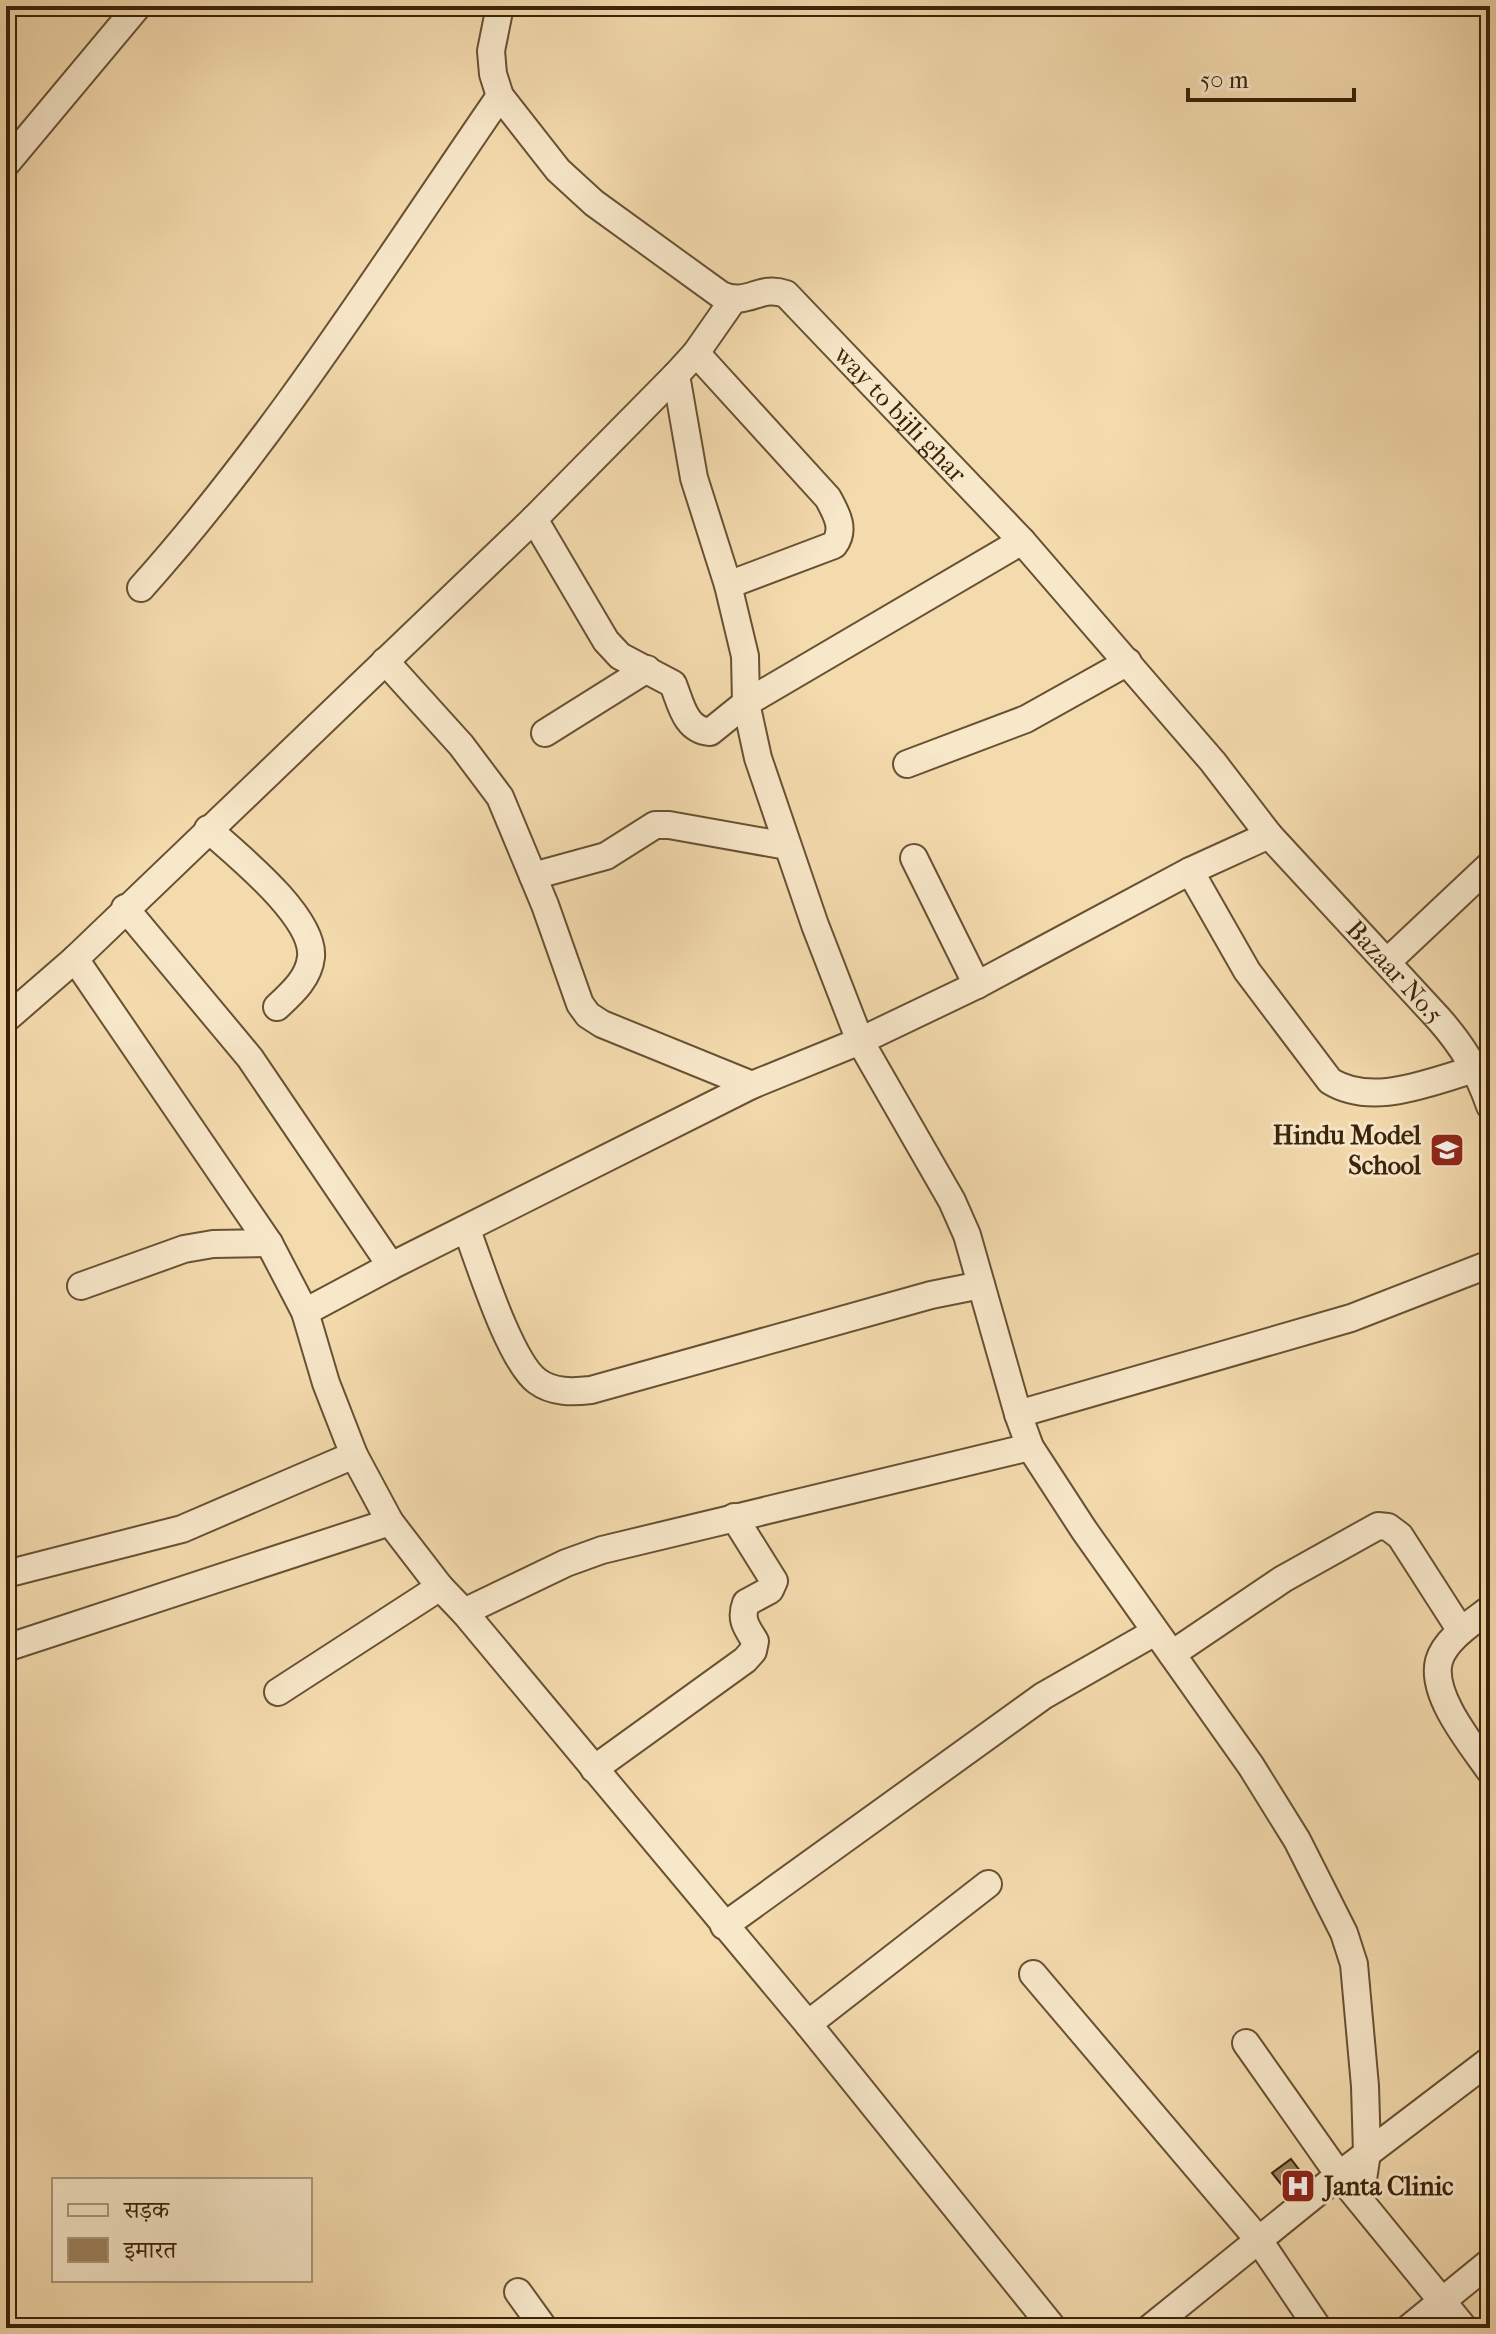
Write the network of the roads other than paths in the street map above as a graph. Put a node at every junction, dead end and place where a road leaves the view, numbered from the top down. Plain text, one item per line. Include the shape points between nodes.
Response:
1 (138, 6) edge
2 (500, 6) edge
3 (500, 96) junction
4 (6, 164) edge
5 (733, 300) junction
6 (696, 353) junction
7 (676, 375) junction
8 (534, 519) junction
9 (1022, 541) junction
10 (728, 585) junction
11 (141, 588) dead end
12 (385, 661) junction
13 (1128, 662) junction
14 (647, 669) junction
15 (746, 703) junction
16 (545, 733) dead end
17 (907, 764) dead end
18 (208, 829) junction
19 (1269, 835) junction
20 (787, 846) junction
21 (914, 858) dead end
22 (1490, 865) edge
23 (1190, 871) junction
24 (533, 876) junction
25 (1314, 886) joint
26 (125, 908) junction
27 (75, 959) junction
28 (1387, 962) junction
29 (977, 985) junction
30 (277, 1007) dead end
31 (6, 1019) edge
32 (860, 1041) junction
33 (1476, 1069) junction
34 (752, 1085) junction
35 (1490, 1106) edge
36 (467, 1230) junction
37 (269, 1243) junction
38 (1490, 1264) edge
39 (391, 1266) junction
40 (981, 1285) junction
41 (81, 1286) dead end
42 (305, 1312) junction
43 (1018, 1414) junction
44 (1030, 1447) junction
45 (354, 1455) junction
46 (734, 1517) junction
47 (390, 1522) junction
48 (6, 1574) edge
49 (440, 1587) junction
50 (1490, 1609) edge
51 (464, 1612) junction
52 (1461, 1631) junction
53 (1155, 1632) junction
54 (8, 1651) edge
55 (1172, 1654) junction
56 (278, 1692) dead end
57 (594, 1769) junction
58 (1490, 1771) edge
59 (988, 1884) dead end
60 (724, 1926) junction
61 (1033, 1974) dead end
62 (808, 2024) junction
63 (1246, 2043) dead end
64 (1490, 2060) edge
65 (1367, 2153) junction
66 (1339, 2175) junction
67 (1360, 2199) junction
68 (1256, 2241) junction
69 (1490, 2262) edge
70 (518, 2292) dead end
71 (1442, 2301) junction
72 (544, 2328) edge
73 (1053, 2328) edge
74 (1150, 2328) edge
75 (1318, 2328) edge
76 (1409, 2328) edge
77 (1464, 2328) edge

1 - 4 street
2 - 3 street via 491,51
3 - 5 street via 558,170 594,203
3 - 11 street via 299,388 187,537
5 - 6 street
5 - 9 street, way to bijli ghar via 765,291 786,294
6 - 7 street
6 - 10 street via 828,498 840,526 834,545
7 - 8 street
7 - 10 street via 694,478
8 - 12 street
8 - 14 street via 606,641 620,656
9 - 13 street, way to bijli ghar
9 - 15 street
10 - 15 street via 745,656
12 - 18 street
12 - 24 street via 486,775
13 - 17 street via 1026,719
13 - 19 street, way to bijli ghar
14 - 15 street via 673,684 688,722 699,731 710,732
14 - 16 street
15 - 20 street
18 - 26 street
18 - 30 street via 287,904 311,946 306,974
19 - 23 street
19 - 25 street, way to bijli ghar
20 - 24 street via 655,825 606,856
20 - 32 street
21 - 29 street
22 - 28 street
23 - 29 street
23 - 33 street via 1247,971 1330,1081 1344,1089 1381,1094
24 - 34 street via 588,1015
25 - 28 street, Bazaar No.5
26 - 27 street
26 - 39 street via 250,1058
27 - 31 street
27 - 37 street
28 - 33 street, Bazaar No.5 via 1461,1044
29 - 32 street
32 - 34 street
32 - 40 street via 952,1201
33 - 35 street, Bazaar No.5
34 - 36 street
36 - 39 street
36 - 40 street via 515,1353 538,1382 569,1392
37 - 41 street via 184,1249
37 - 42 street
38 - 43 street via 1351,1318
39 - 42 street
40 - 43 street
42 - 45 street
43 - 44 street
44 - 46 street
44 - 53 street
45 - 47 street
45 - 48 street via 182,1529
46 - 51 street via 602,1550
46 - 57 street via 774,1581 770,1590 746,1603 742,1614 755,1641 753,1651
47 - 49 street
47 - 54 street
49 - 51 street
49 - 56 street
50 - 52 street
51 - 57 street
52 - 55 street via 1400,1536 1378,1526 1283,1579
52 - 58 street via 1438,1662 1439,1682 1456,1721
53 - 55 street
53 - 60 street via 1043,1696
55 - 65 street via 1297,1840 1344,1933 1354,1964
57 - 60 street
59 - 62 street
60 - 62 street
61 - 68 street
62 - 73 street
63 - 66 street
64 - 65 street
65 - 66 street
65 - 67 street
66 - 67 street
66 - 68 street
67 - 71 street
68 - 74 street
68 - 75 street
69 - 71 street
70 - 72 street
71 - 76 street
71 - 77 street

